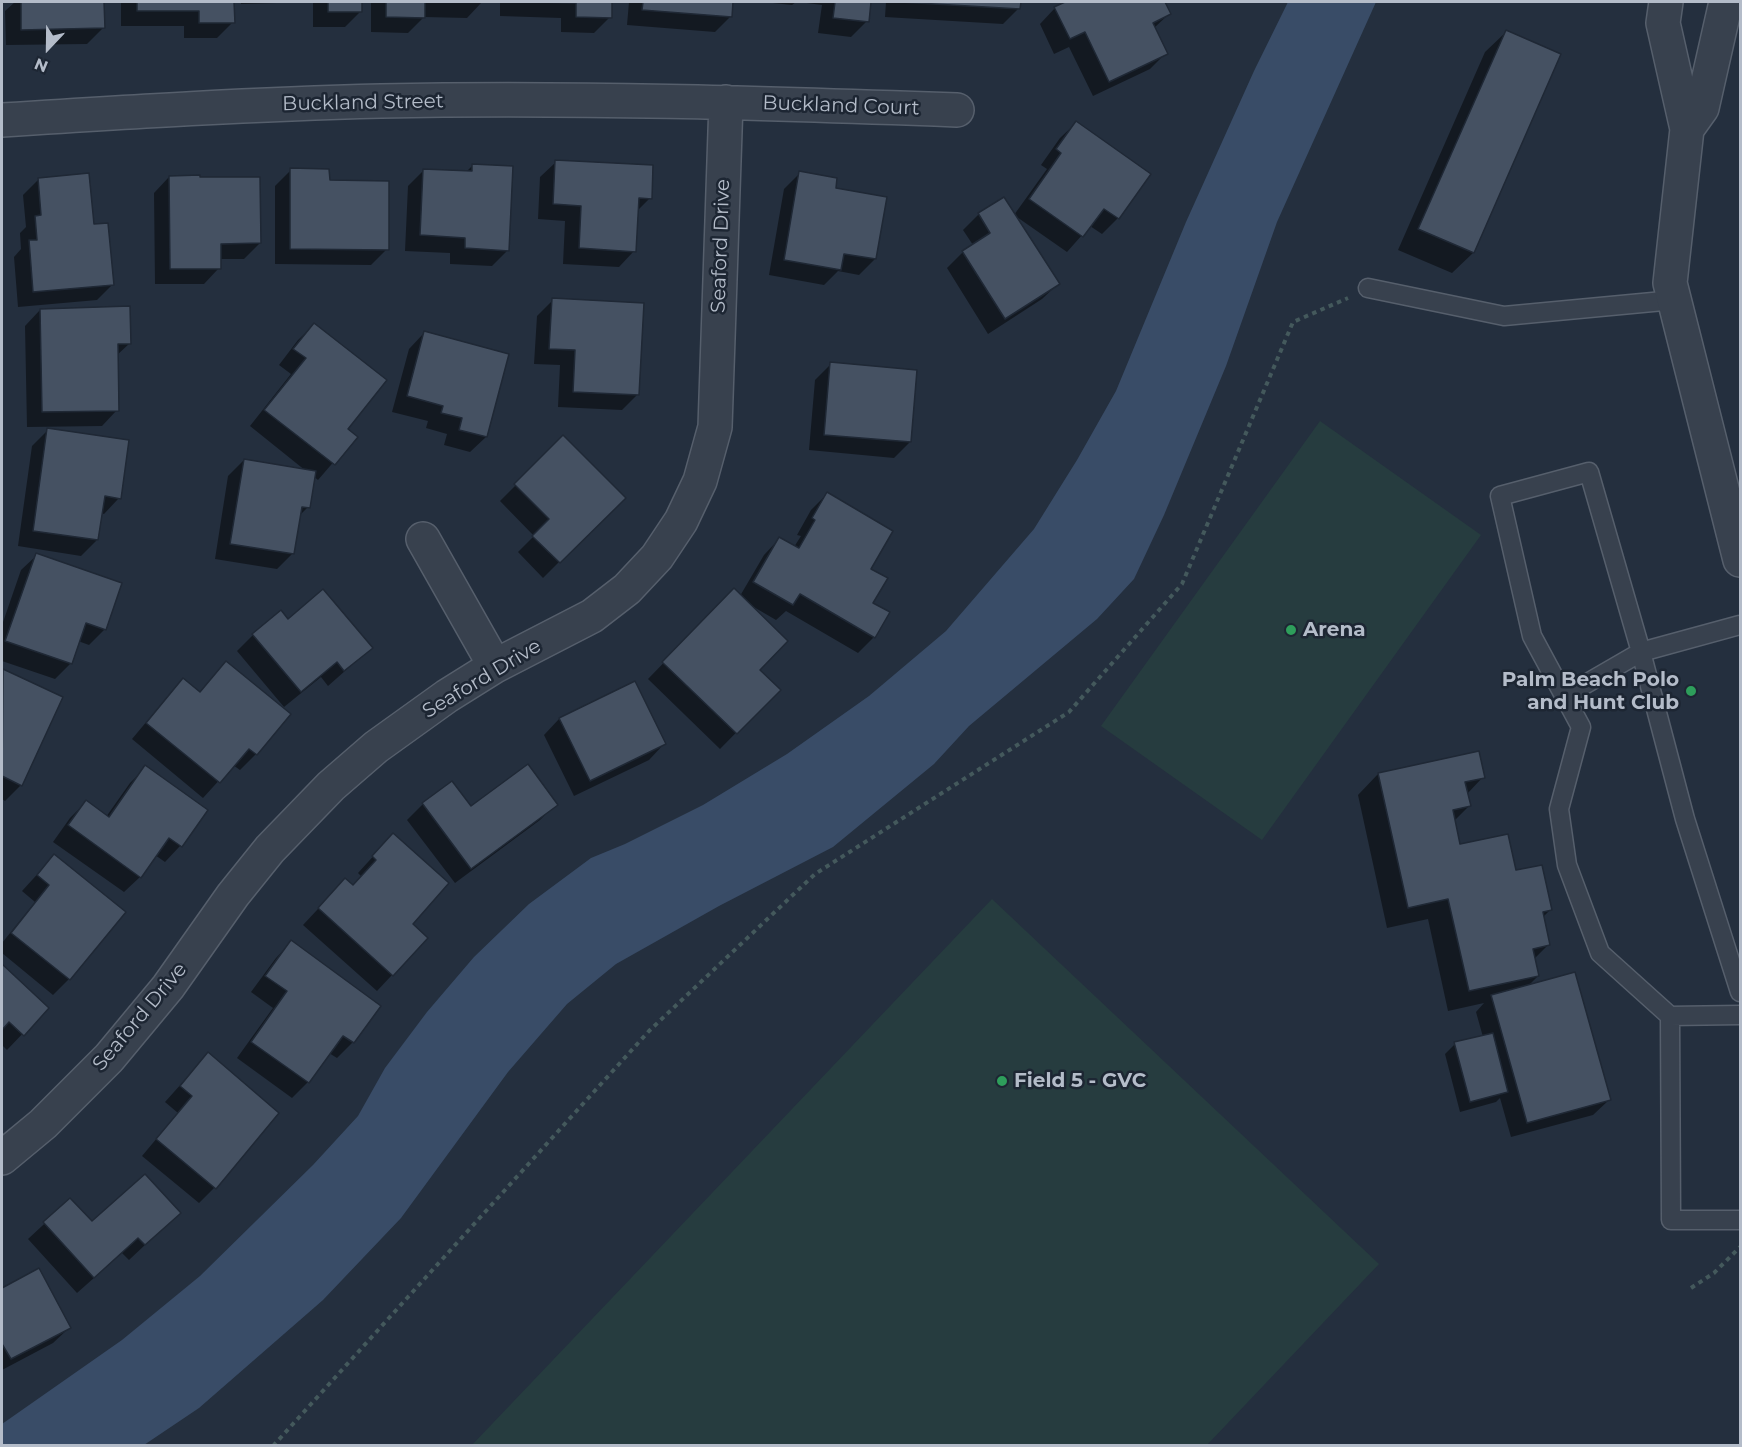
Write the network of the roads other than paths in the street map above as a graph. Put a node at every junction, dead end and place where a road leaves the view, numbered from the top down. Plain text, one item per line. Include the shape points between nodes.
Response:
1 (1666, 2) edge
2 (1726, 2) edge
3 (726, 102) junction
4 (957, 110) dead end
5 (2, 120) edge
6 (1687, 129) junction
7 (1368, 288) road end
8 (1674, 300) junction
9 (423, 539) dead end
10 (1740, 560) edge
11 (1740, 625) edge
12 (1641, 652) junction
13 (495, 666) junction
14 (1565, 696) junction
15 (1740, 992) edge
16 (1740, 1015) edge
17 (1670, 1017) junction
18 (2, 1158) edge
19 (1740, 1220) edge

1 - 6 street via 1663,23
2 - 6 street via 1702,108
3 - 4 street, Buckland Court
3 - 5 street, Buckland Street via 381,101
3 - 13 street, Seaford Drive via 716,427 700,481 681,521 657,557 627,590 592,616
6 - 8 street via 1670,283
7 - 8 lane via 1504,316
8 - 10 street
9 - 13 street
11 - 12 lane
12 - 14 lane
12 - 14 lane via 1589,472 1500,496 1532,636
12 - 15 lane via 1685,819
13 - 18 street, Seaford Drive via 376,747 331,786 270,849 168,987 109,1058 43,1124
14 - 17 lane via 1581,727 1559,808 1567,865 1600,953
16 - 17 lane
17 - 19 lane via 1671,1220

